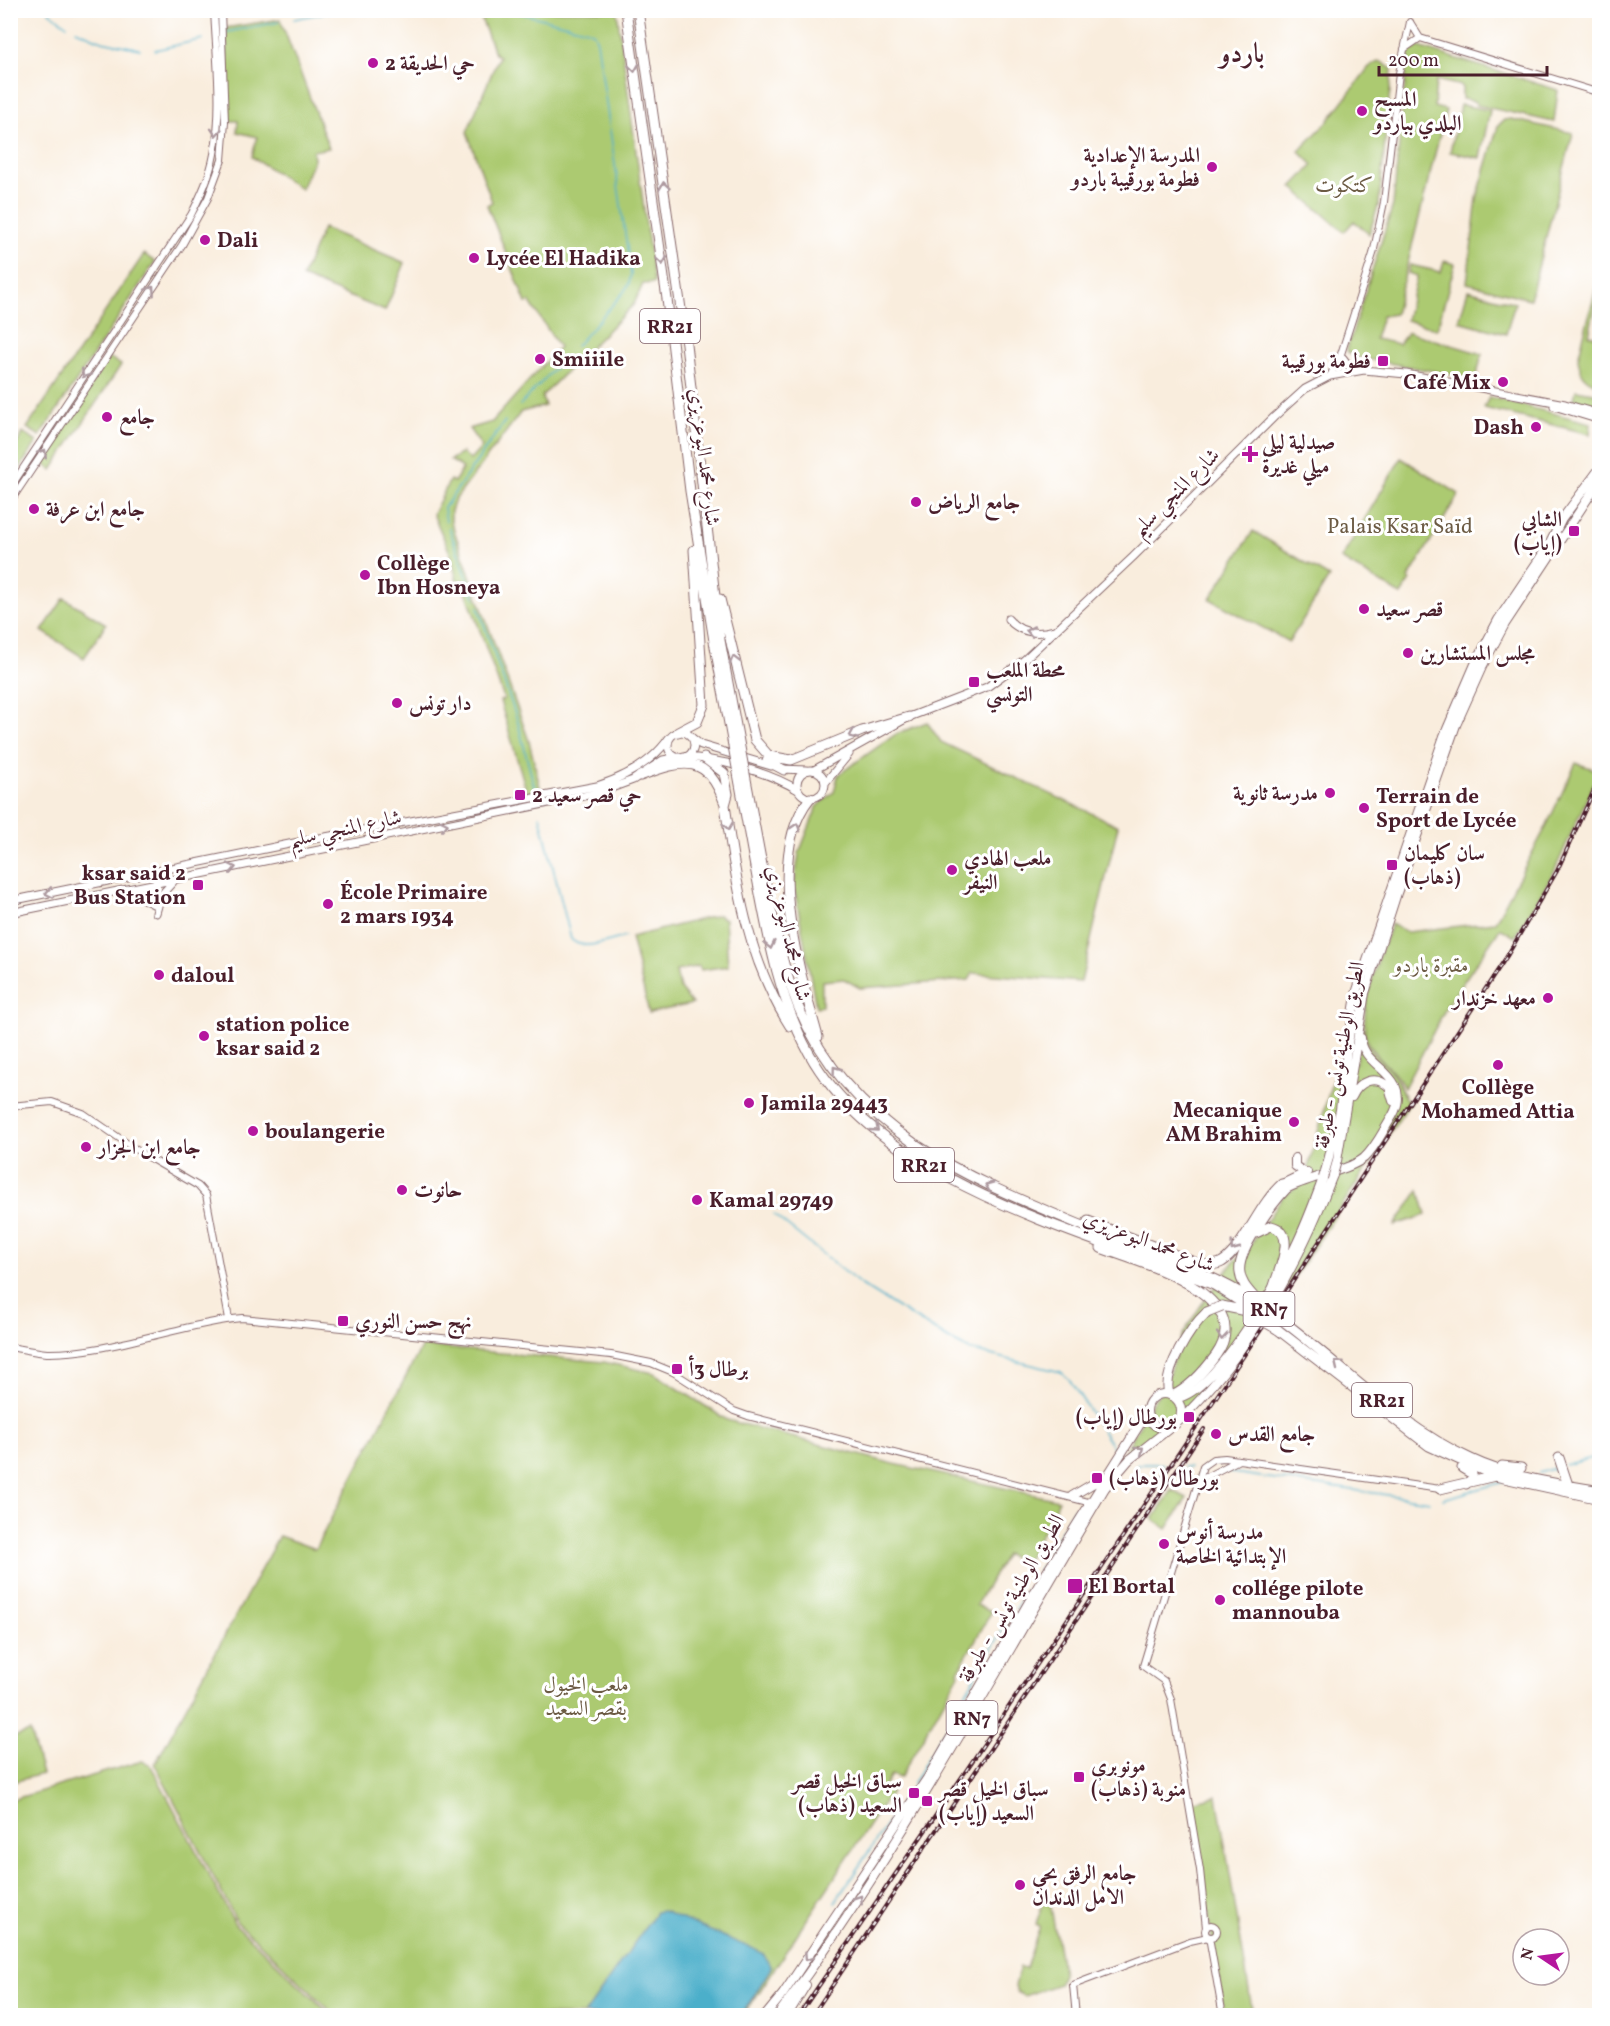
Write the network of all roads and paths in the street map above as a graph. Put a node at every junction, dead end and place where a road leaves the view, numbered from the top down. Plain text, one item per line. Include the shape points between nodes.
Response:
1 (214, 10) edge
2 (221, 10) edge
3 (626, 10) edge
4 (638, 10) edge
5 (1420, 38) junction
6 (1404, 49) junction
7 (1599, 93) edge
8 (1342, 356) junction
9 (1352, 370) junction
10 (1340, 372) junction
11 (1330, 376) junction
12 (1546, 402) junction
13 (1599, 414) edge
14 (1599, 420) edge
15 (1599, 468) edge
16 (1599, 480) edge
17 (10, 488) edge
18 (690, 491) junction
19 (10, 502) edge
20 (705, 519) junction
21 (1008, 619) dead end
22 (1056, 630) junction
23 (717, 641) junction
24 (743, 694) junction
25 (909, 717) junction
26 (678, 732) junction
27 (691, 737) junction
28 (669, 738) junction
29 (858, 746) junction
30 (681, 757) junction
31 (704, 758) junction
32 (784, 770) junction
33 (806, 770) junction
34 (814, 770) junction
35 (640, 776) junction
36 (825, 783) junction
37 (798, 790) junction
38 (810, 798) junction
39 (725, 805) junction
40 (758, 866) junction
41 (176, 879) junction
42 (126, 890) junction
43 (10, 901) edge
44 (153, 904) dead end
45 (10, 913) edge
46 (156, 913) dead end
47 (1360, 1022) junction
48 (821, 1048) junction
49 (809, 1054) junction
50 (10, 1106) edge
51 (1348, 1109) junction
52 (1294, 1158) dead end
53 (1332, 1161) junction
54 (1306, 1173) junction
55 (1284, 1186) junction
56 (1027, 1201) junction
57 (1023, 1212) junction
58 (1254, 1234) junction
59 (1274, 1286) junction
60 (1252, 1304) junction
61 (230, 1319) junction
62 (10, 1347) edge
63 (1172, 1396) junction
64 (1147, 1408) junction
65 (1173, 1426) junction
66 (1429, 1446) junction
67 (1559, 1458) dead end
68 (1471, 1459) junction
69 (1238, 1461) junction
70 (1521, 1468) dead end
71 (1106, 1474) junction
72 (1495, 1476) junction
73 (1466, 1484) junction
74 (1568, 1485) junction
75 (1195, 1488) junction
76 (1440, 1489) joint
77 (1599, 1491) edge
78 (1072, 1496) junction
79 (1599, 1499) edge
80 (1092, 1503) junction
81 (838, 1930) junction
82 (1209, 1932) junction
83 (765, 2016) edge
84 (777, 2016) edge
85 (788, 2016) edge
86 (1076, 2016) edge
87 (1223, 2016) edge

1 -> 17 street via 218,113 206,183 191,215
19 -> 2 street via 182,245 208,198 222,160 225,122
3 -> 18 highway, شارع محمد البوعزيزي / RR21
20 -> 4 highway, شارع محمد البوعزيزي / RR21 via 686,344
5 - 6 street
5 - 6 street via 1410,22
5 - 7 street
6 - 8 street via 1384,202 1373,254
8 - 9 main road
8 - 10 street
8 - 11 street
9 - 10 main road, شارع المنجي سليم
9 - 12 main road, شارع المنجي سليم via 1406,374
10 - 11 main road, شارع المنجي سليم
11 - 22 main road, شارع المنجي سليم via 1305,389 1274,417
12 - 13 main road, شارع المنجي سليم
12 - 14 main road, شارع المنجي سليم
15 - 53 main road, الطريق الوطنية تونس - طبرقة / RN7 via 1498,620 1444,736 1357,990
16 - 47 main road, الطريق الوطنية تونس - طبرقة / RN7 via 1518,602 1456,725 1400,882 1369,978
18 - 23 highway, شارع محمد البوعزيزي / RR21
18 - 26 highway via 705,698 700,718
20 - 23 highway, شارع محمد البوعزيزي / RR21
24 -> 20 highway
22 -> 21 main road via 1023,630
22 - 25 main road, شارع المنجي سليم via 987,687
23 - 40 highway, شارع محمد البوعزيزي / RR21, bridge
25 -> 24 highway via 783,761 759,747
24 - 32 highway via 755,749
25 - 29 main road, شارع المنجي سليم
26 - 27 main road, شارع المنجي سليم
26 - 28 main road, شارع المنجي سليم
27 - 30 main road via 693,749
27 - 32 main road, شارع المنجي سليم via 701,745
28 - 30 main road via 669,750
28 -> 43 main road, شارع المنجي سليم via 641,766 597,786
29 - 34 main road, شارع المنجي سليم
29 - 36 main road, شارع المنجي سليم
30 - 31 main road, شارع المنجي سليم
30 - 35 main road, شارع المنجي سليم via 663,760
31 - 37 main road, شارع المنجي سليم via 776,779
31 - 39 highway via 724,773 728,794
32 - 33 main road, شارع المنجي سليم
33 - 34 main road, شارع المنجي سليم
33 - 37 main road via 799,776
34 - 36 main road via 822,774
35 - 39 highway via 668,767 699,766 717,782
41 -> 35 main road, شارع المنجي سليم via 598,793
36 - 38 main road, شارع المنجي سليم via 819,795
37 - 38 main road, شارع المنجي سليم
48 -> 38 highway via 794,937 786,884 788,855 798,820
39 -> 49 highway via 739,901 757,958 778,1006
40 - 48 highway, شارع محمد البوعزيزي / RR21 via 792,988
40 -> 49 highway, شارع محمد البوعزيزي / RR21 via 774,968
41 - 42 main road, شارع المنجي سليم
41 - 46 main road via 161,896
42 - 44 main road
42 - 45 main road, شارع المنجي سليم
47 - 51 main road, الطريق الوطنية تونس - طبرقة / RN7
47 - 55 main road via 1364,1051 1397,1090 1394,1113 1361,1160
56 -> 48 highway, شارع محمد البوعزيزي / RR21 via 956,1170 900,1135 851,1088
49 -> 57 highway, شارع محمد البوعزيزي / RR21 via 847,1102 890,1141 951,1181
50 - 61 street via 52,1102 83,1113 198,1186 206,1194
51 - 53 main road, الطريق الوطنية تونس - طبرقة / RN7
51 - 54 main road via 1355,1090 1366,1081 1384,1083 1391,1091 1391,1111 1363,1153 1345,1164
52 - 54 main road via 1295,1166
53 - 59 main road, الطريق الوطنية تونس - طبرقة / RN7, bridge via 1302,1233
53 - 65 main road, الطريق الوطنية تونس - طبرقة / RN7, bridge via 1333,1175 1308,1238 1274,1302 1226,1371
54 - 55 main road
55 -> 56 highway via 1269,1197 1226,1257 1215,1264 1199,1264
55 - 58 highway
56 - 60 highway, شارع محمد البوعزيزي / RR21 via 1210,1276
57 - 60 highway, شارع محمد البوعزيزي / RR21 via 1214,1285
57 -> 63 highway via 1073,1237 1182,1279 1210,1300 1223,1323 1223,1342 1197,1376
58 - 59 highway via 1270,1226 1285,1237
58 - 60 highway via 1239,1267
59 - 63 main road, الطريق الوطنية تونس - طبرقة / RN7 via 1218,1367 1186,1397
60 - 63 highway, bridge via 1222,1306 1207,1312 1188,1336 1169,1373 1167,1383
60 - 66 highway, RR21, bridge via 1277,1329
68 -> 60 highway, RR21, bridge via 1433,1439 1283,1321
61 - 62 street via 95,1348 47,1353
61 - 78 street via 571,1349 629,1358 673,1372 748,1416
63 - 64 main road, RN7 via 1154,1397
63 - 65 main road via 1181,1411
64 - 65 main road via 1152,1424 1164,1429
64 - 71 main road, الطريق الوطنية تونس - طبرقة / RN7
80 -> 65 main road, الطريق الوطنية تونس - طبرقة / RN7 via 1129,1460
66 - 72 highway, RR21
66 - 73 highway via 1472,1473
67 - 74 highway
68 - 70 highway
68 - 74 highway, RR21 via 1506,1472
69 - 75 street via 1206,1477
69 - 75 street via 1209,1461 1200,1471
69 - 76 street
71 - 78 main road via 1090,1488
71 - 80 main road, الطريق الوطنية تونس - طبرقة / RN7
72 - 73 highway
72 - 79 highway, RR21
73 - 76 highway
74 - 77 highway, RR21
75 - 82 street via 1143,1666 1164,1681 1171,1699
78 - 80 street
81 -> 80 main road, الطريق الوطنية تونس - طبرقة / RN7 via 921,1804
80 -> 83 main road, الطريق الوطنية تونس - طبرقة / RN7 via 928,1778
81 - 84 main road, الطريق الوطنية تونس - طبرقة / RN7
81 - 85 main road
82 - 86 street via 1073,1985
82 - 87 street

